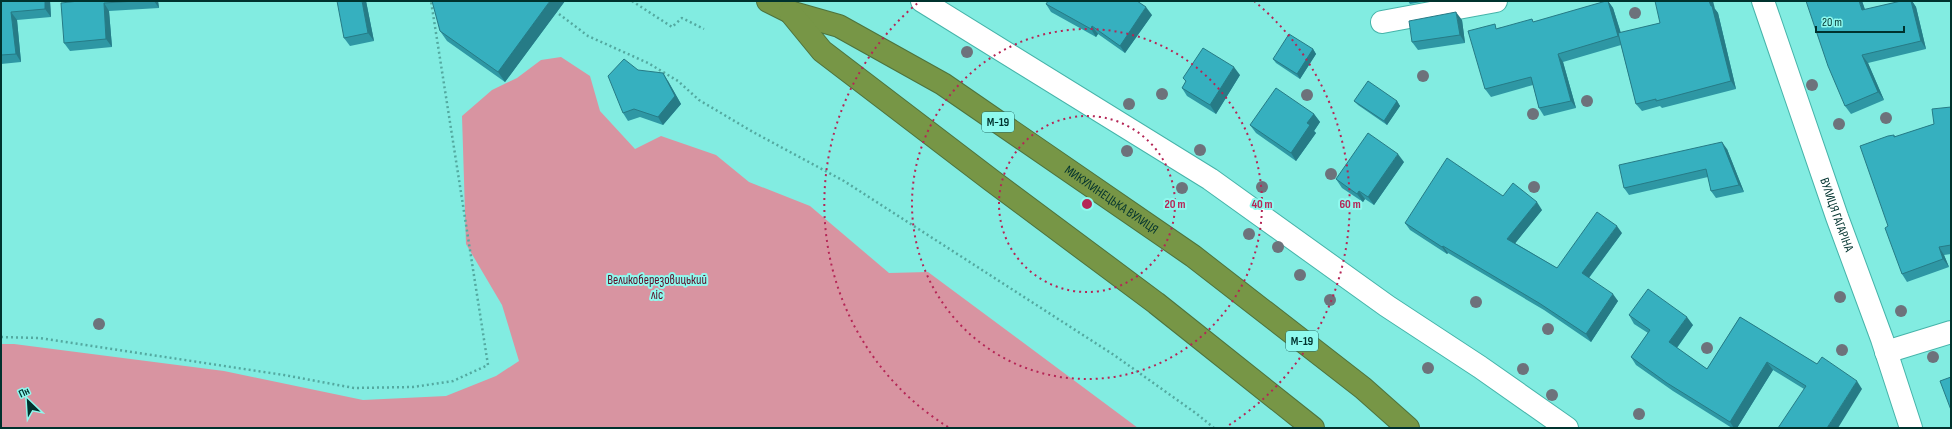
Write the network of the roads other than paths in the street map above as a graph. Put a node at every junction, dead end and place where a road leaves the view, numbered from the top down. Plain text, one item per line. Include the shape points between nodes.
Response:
1 (768, 1) edge
2 (922, 1) edge
3 (1496, 1) edge
4 (1763, 1) edge
5 (790, 12) junction
6 (1382, 22) dead end
7 (1951, 332) edge
8 (1886, 352) junction
9 (1313, 428) edge
10 (1408, 428) edge
11 (1567, 428) edge
12 (1911, 428) edge

1 - 5 highway, МИКУЛИНЕЦЬКА ВУЛИЦЯ / М-19
2 - 11 street via 1210,179 1387,306
3 - 6 street
4 - 8 street, ВУЛИЦЯ ГАГАРІНА
5 - 9 highway, МИКУЛИНЕЦЬКА ВУЛИЦЯ / М-19 via 822,51 1156,303
5 - 10 highway, МИКУЛИНЕЦЬКА ВУЛИЦЯ / М-19 via 840,26 943,84 1193,256 1363,388
7 - 8 street
8 - 12 street, ВУЛИЦЯ ГАГАРІНА

